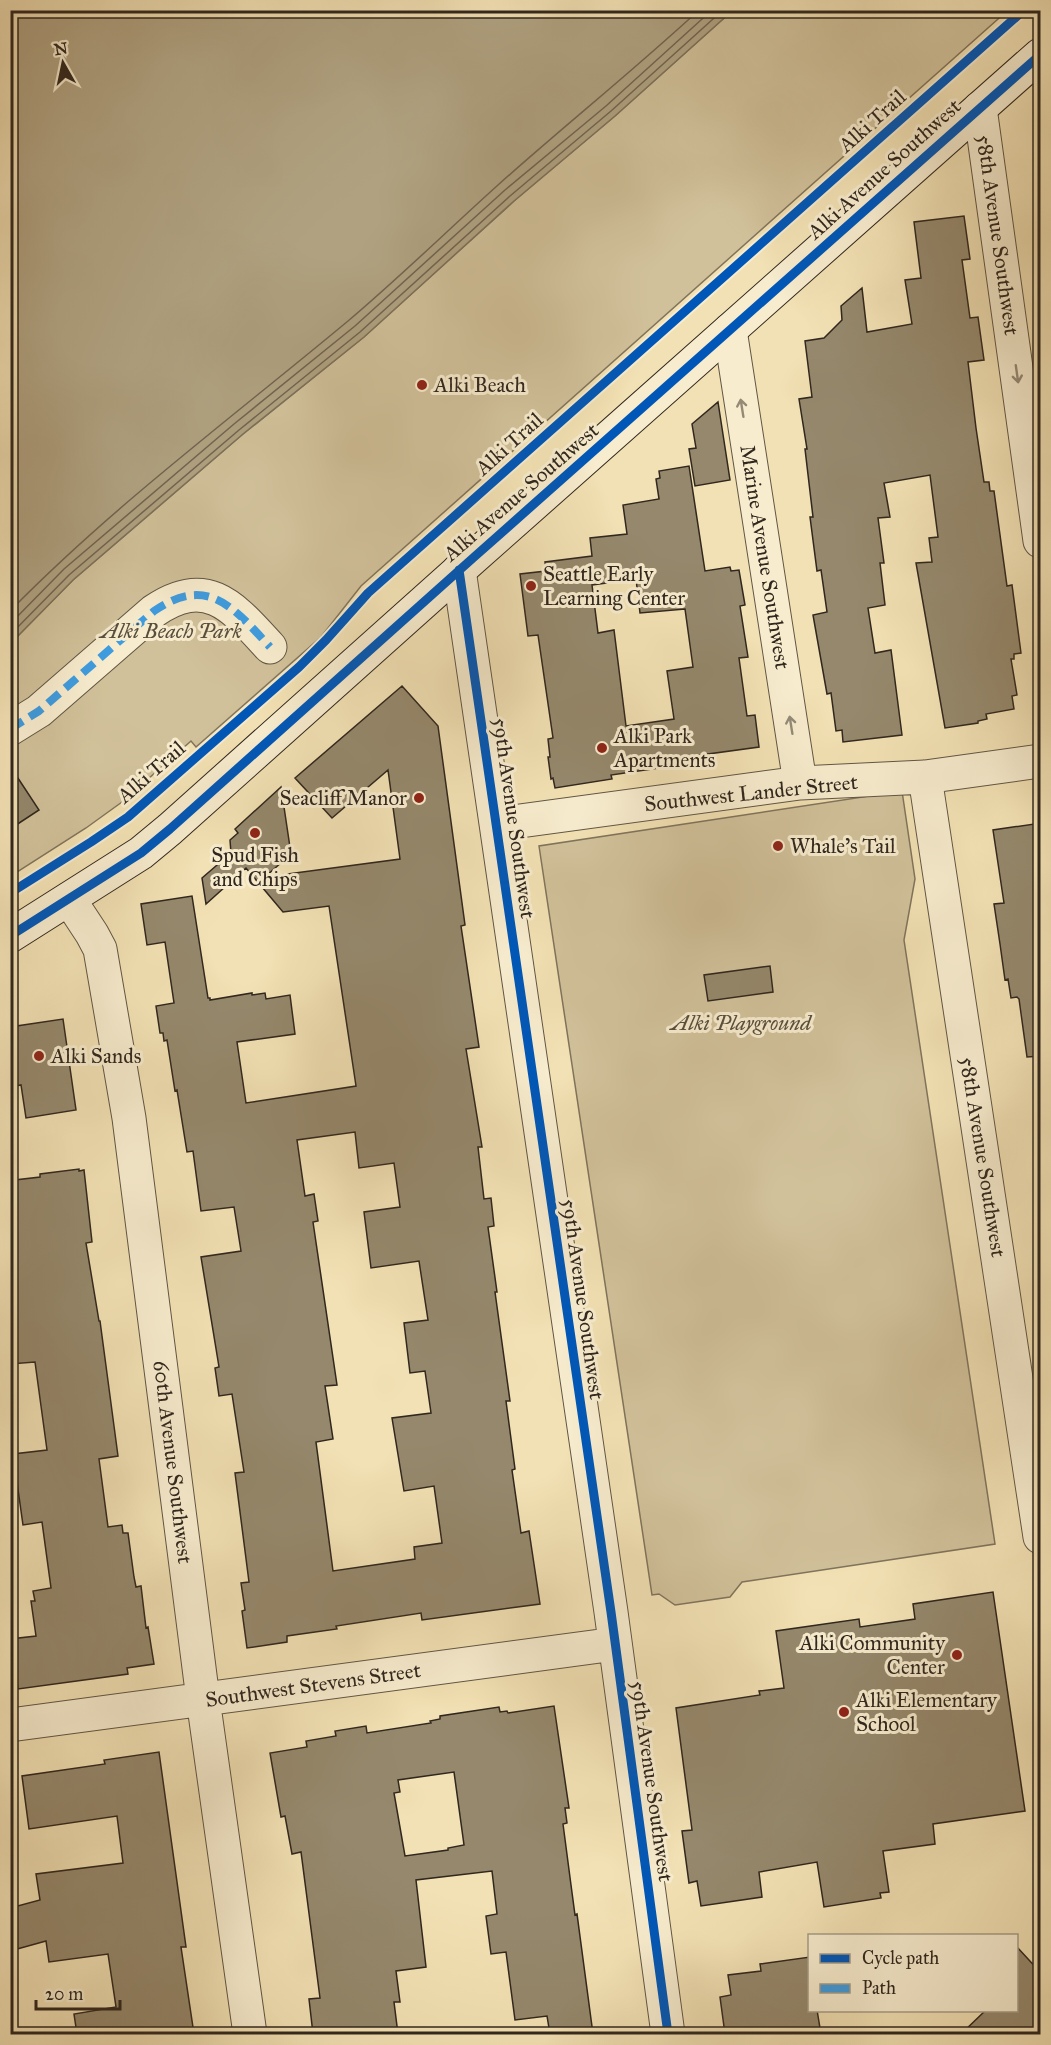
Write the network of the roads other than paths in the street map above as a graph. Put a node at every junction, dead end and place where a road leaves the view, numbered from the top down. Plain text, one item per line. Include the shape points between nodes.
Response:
1 (1041, 55) edge
2 (980, 108) junction
3 (730, 330) junction
4 (1041, 541) edge
5 (459, 570) junction
6 (270, 647) dead end
7 (10, 729) edge
8 (1041, 761) edge
9 (925, 777) junction
10 (800, 783) junction
11 (498, 824) junction
12 (69, 899) junction
13 (10, 936) edge
14 (1041, 1538) edge
15 (615, 1644) junction
16 (203, 1699) junction
17 (10, 1725) edge
18 (250, 2034) edge
19 (668, 2034) edge

1 - 2 street, Alki Avenue Southwest
2 - 3 street, Alki Avenue Southwest
2 -> 4 street, 58th Avenue Southwest
3 - 5 street, Alki Avenue Southwest
10 -> 3 street, Marine Avenue Southwest
5 - 11 street, 59th Avenue Southwest
5 - 12 street, Alki Avenue Southwest via 170,829 141,853
6 - 7 street via 229,605 215,598 198,595 167,602 39,711
8 - 9 street, Southwest Lander Street
9 - 10 street, Southwest Lander Street
9 - 14 street, 58th Avenue Southwest
10 - 11 street, Southwest Lander Street
11 - 15 street, 59th Avenue Southwest
12 - 13 street, Alki Avenue Southwest
12 - 16 street, 60th Avenue Southwest via 100,949 127,1107
15 - 16 street, Southwest Stevens Street
15 - 19 street, 59th Avenue Southwest
16 - 17 street, Southwest Stevens Street
16 - 18 street, 60th Avenue Southwest

